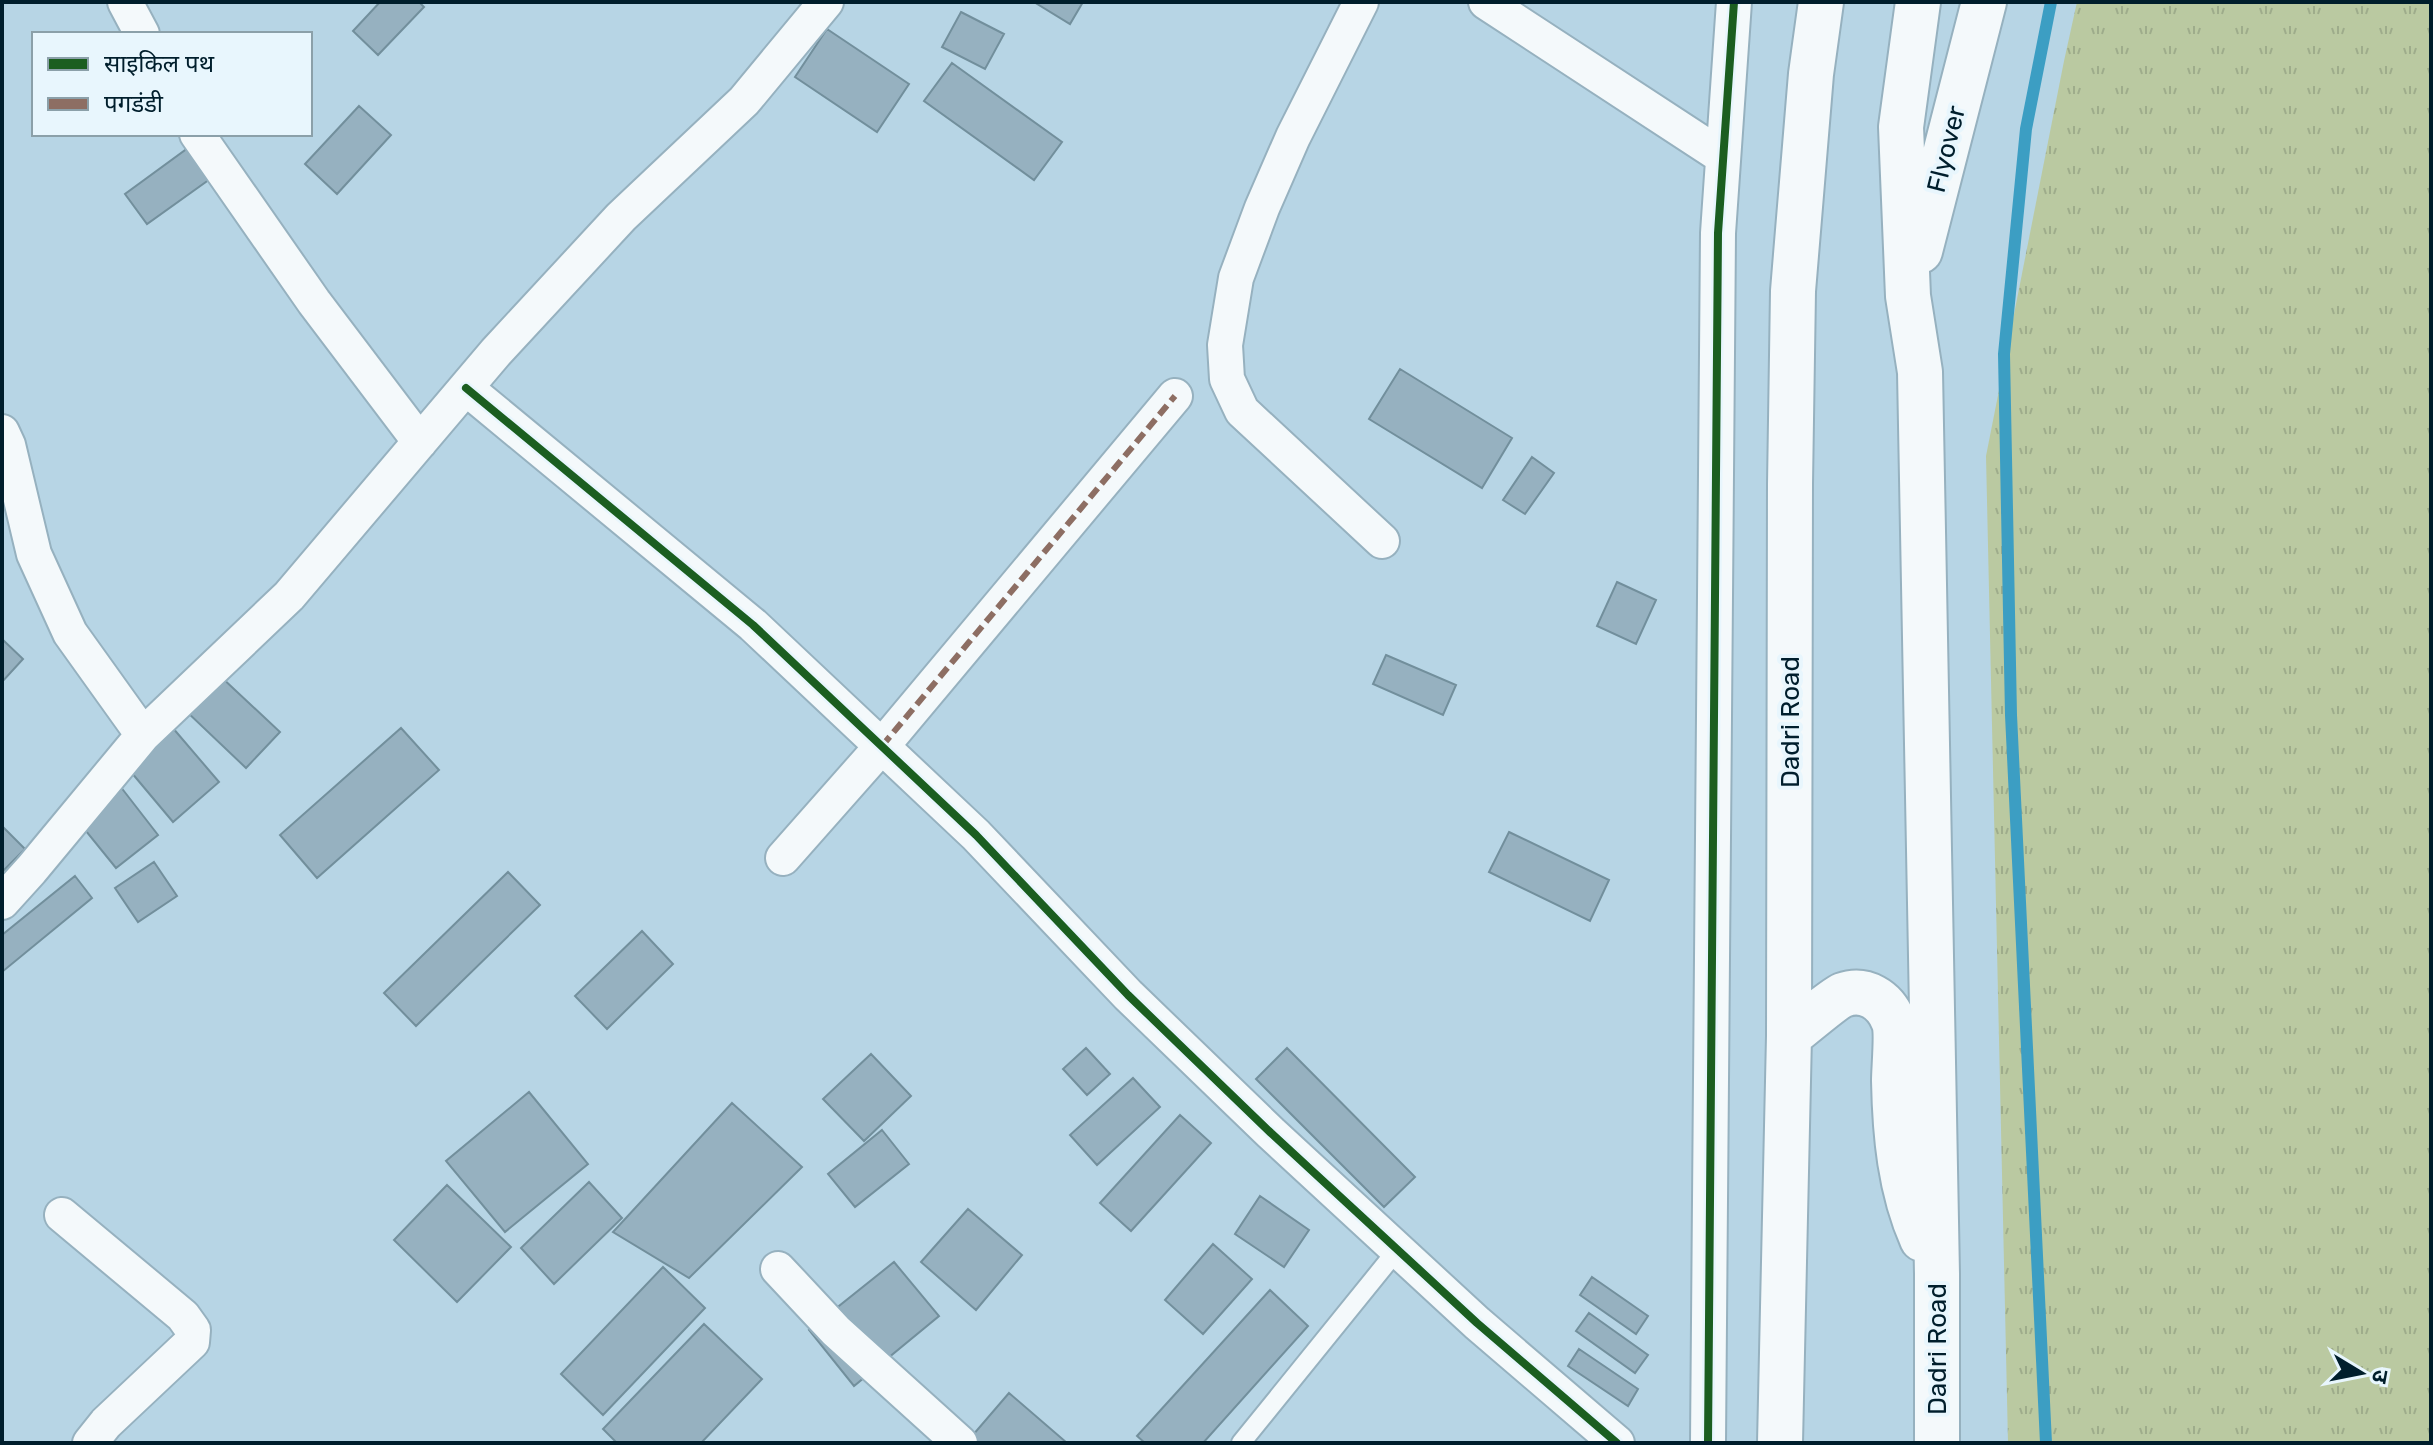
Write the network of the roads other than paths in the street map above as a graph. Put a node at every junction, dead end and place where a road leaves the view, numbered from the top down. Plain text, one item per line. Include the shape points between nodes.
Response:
1 (125, 2) edge
2 (826, 2) edge
3 (1361, 2) edge
4 (1486, 2) edge
5 (1734, 2) edge
6 (1821, 2) edge
7 (1918, 2) edge
8 (1984, 2) edge
9 (141, 32) edge
10 (198, 136) edge
11 (1723, 157) junction
12 (1908, 296) junction
13 (466, 388) junction
14 (1175, 396) dead end
15 (2, 432) edge
16 (420, 442) junction
17 (1382, 541) dead end
18 (143, 735) junction
19 (882, 746) junction
20 (783, 858) dead end
21 (2, 902) edge
22 (1789, 1036) junction
23 (62, 1215) dead end
24 (1398, 1249) junction
25 (778, 1269) dead end
26 (1937, 1274) junction
27 (90, 1443) edge
28 (960, 1443) edge
29 (1241, 1443) edge
30 (1617, 1443) edge
31 (1708, 1443) edge
32 (1780, 1443) edge
33 (1937, 1443) edge

1 - 9 street
2 - 13 street via 744,101 621,217
3 - 17 street via 1262,208 1236,278 1225,345 1227,379 1242,411
4 - 11 street
5 - 11 street
6 - 22 main road, Dadri Road via 1793,291
7 - 12 main road, Dadri Road via 1901,127
8 - 12 main road, Flyover
10 - 16 street
11 - 31 street
12 - 26 main road, Dadri Road via 1920,372
13 - 16 street
13 - 19 street via 753,625
14 - 19 street
15 - 18 street via 34,554 70,633
16 - 18 street via 289,596
18 - 21 street
19 - 20 street
19 - 24 street via 976,835 1128,995
22 - 26 main road via 1843,995 1866,993 1881,1000 1888,1011 1894,1021 1899,1161 1913,1220
22 - 32 main road, Dadri Road
23 - 27 street via 193,1330 192,1342
24 - 29 lane
24 - 30 street
25 - 28 street via 836,1331
26 - 33 main road, Dadri Road

